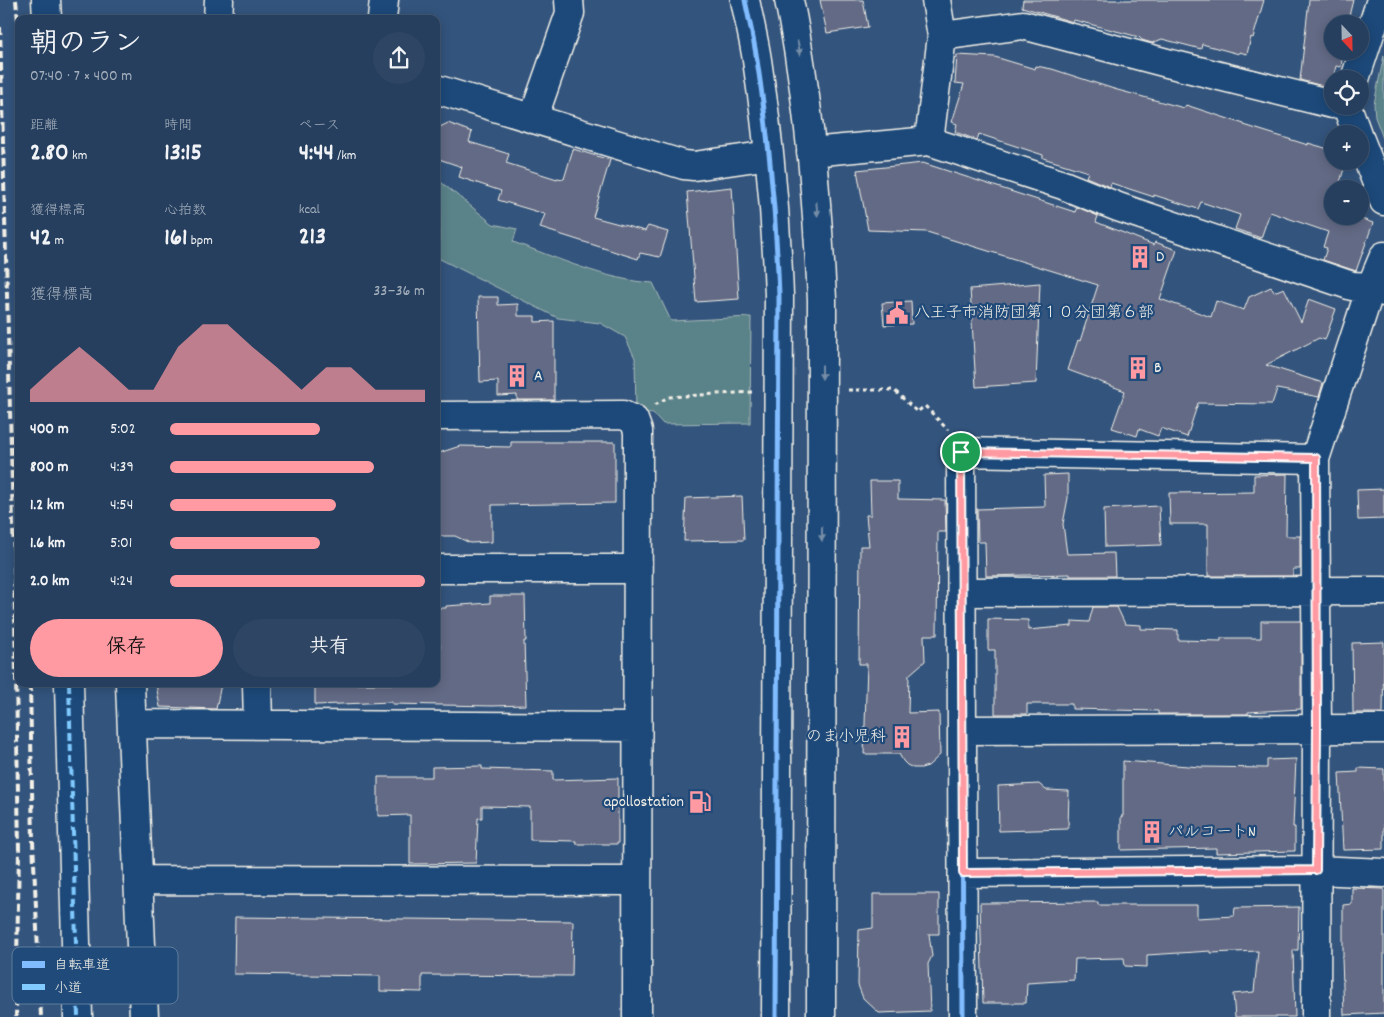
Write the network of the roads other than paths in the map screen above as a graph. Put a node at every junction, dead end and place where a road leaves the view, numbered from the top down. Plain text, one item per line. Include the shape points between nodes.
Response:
1 (46, 0) edge
2 (220, 0) edge
3 (384, 0) edge
4 (569, 0) edge
5 (744, 0) edge
6 (789, 0) edge
7 (936, 0) edge
8 (1380, 0) edge
9 (47, 15) edge
10 (218, 15) edge
11 (382, 15) edge
12 (942, 36) junction
13 (1358, 70) edge
14 (440, 90) edge
15 (1324, 101) edge
16 (533, 119) junction
17 (929, 141) junction
18 (811, 152) junction
19 (769, 156) junction
20 (1369, 163) edge
21 (1384, 201) edge
22 (1384, 256) edge
23 (1378, 290) edge
24 (440, 416) edge
25 (1316, 458) junction
26 (440, 569) edge
27 (636, 569) junction
28 (1317, 591) junction
29 (1384, 591) edge
30 (962, 592) junction
31 (69, 687) edge
32 (130, 687) edge
33 (257, 687) edge
34 (132, 724) junction
35 (258, 724) junction
36 (637, 727) junction
37 (1384, 729) edge
38 (962, 730) junction
39 (1317, 730) junction
40 (1316, 870) junction
41 (963, 873) junction
42 (1384, 873) edge
43 (138, 880) junction
44 (637, 881) junction
45 (76, 947) edge
46 (141, 947) edge
47 (78, 1004) edge
48 (143, 1004) edge
49 (78, 1017) edge
50 (144, 1017) edge
51 (637, 1017) edge
52 (776, 1017) edge
53 (821, 1017) edge
54 (963, 1017) edge
55 (1316, 1017) edge

1 - 9 street
2 - 10 street
3 - 11 street
4 - 16 street via 570,13
5 - 19 street via 757,59
6 -> 18 street via 800,52
7 - 12 street
8 - 13 street
12 - 15 street via 1023,25
12 - 17 street
14 - 16 street
16 - 19 street via 684,165
17 - 18 street
17 - 23 street via 1352,286
18 -> 53 street via 822,299
19 - 52 street via 780,295
20 - 21 street
22 - 23 street
23 - 25 street
24 - 27 street via 623,415 634,420 638,430
25 - 28 street
25 - 30 street via 961,452
26 - 27 street
27 - 36 street
28 - 29 street
28 - 30 street
28 - 39 street
30 - 38 street
31 - 45 street
32 - 34 street
33 - 35 street
34 - 35 street
34 - 43 street
35 - 36 street
36 - 44 street
37 - 39 street
38 - 39 street
38 - 41 street
39 - 40 street
40 - 41 street
40 - 42 street
40 - 55 street
41 - 54 street
43 - 44 street
43 - 46 street
44 - 51 street
47 - 49 street
48 - 50 street

